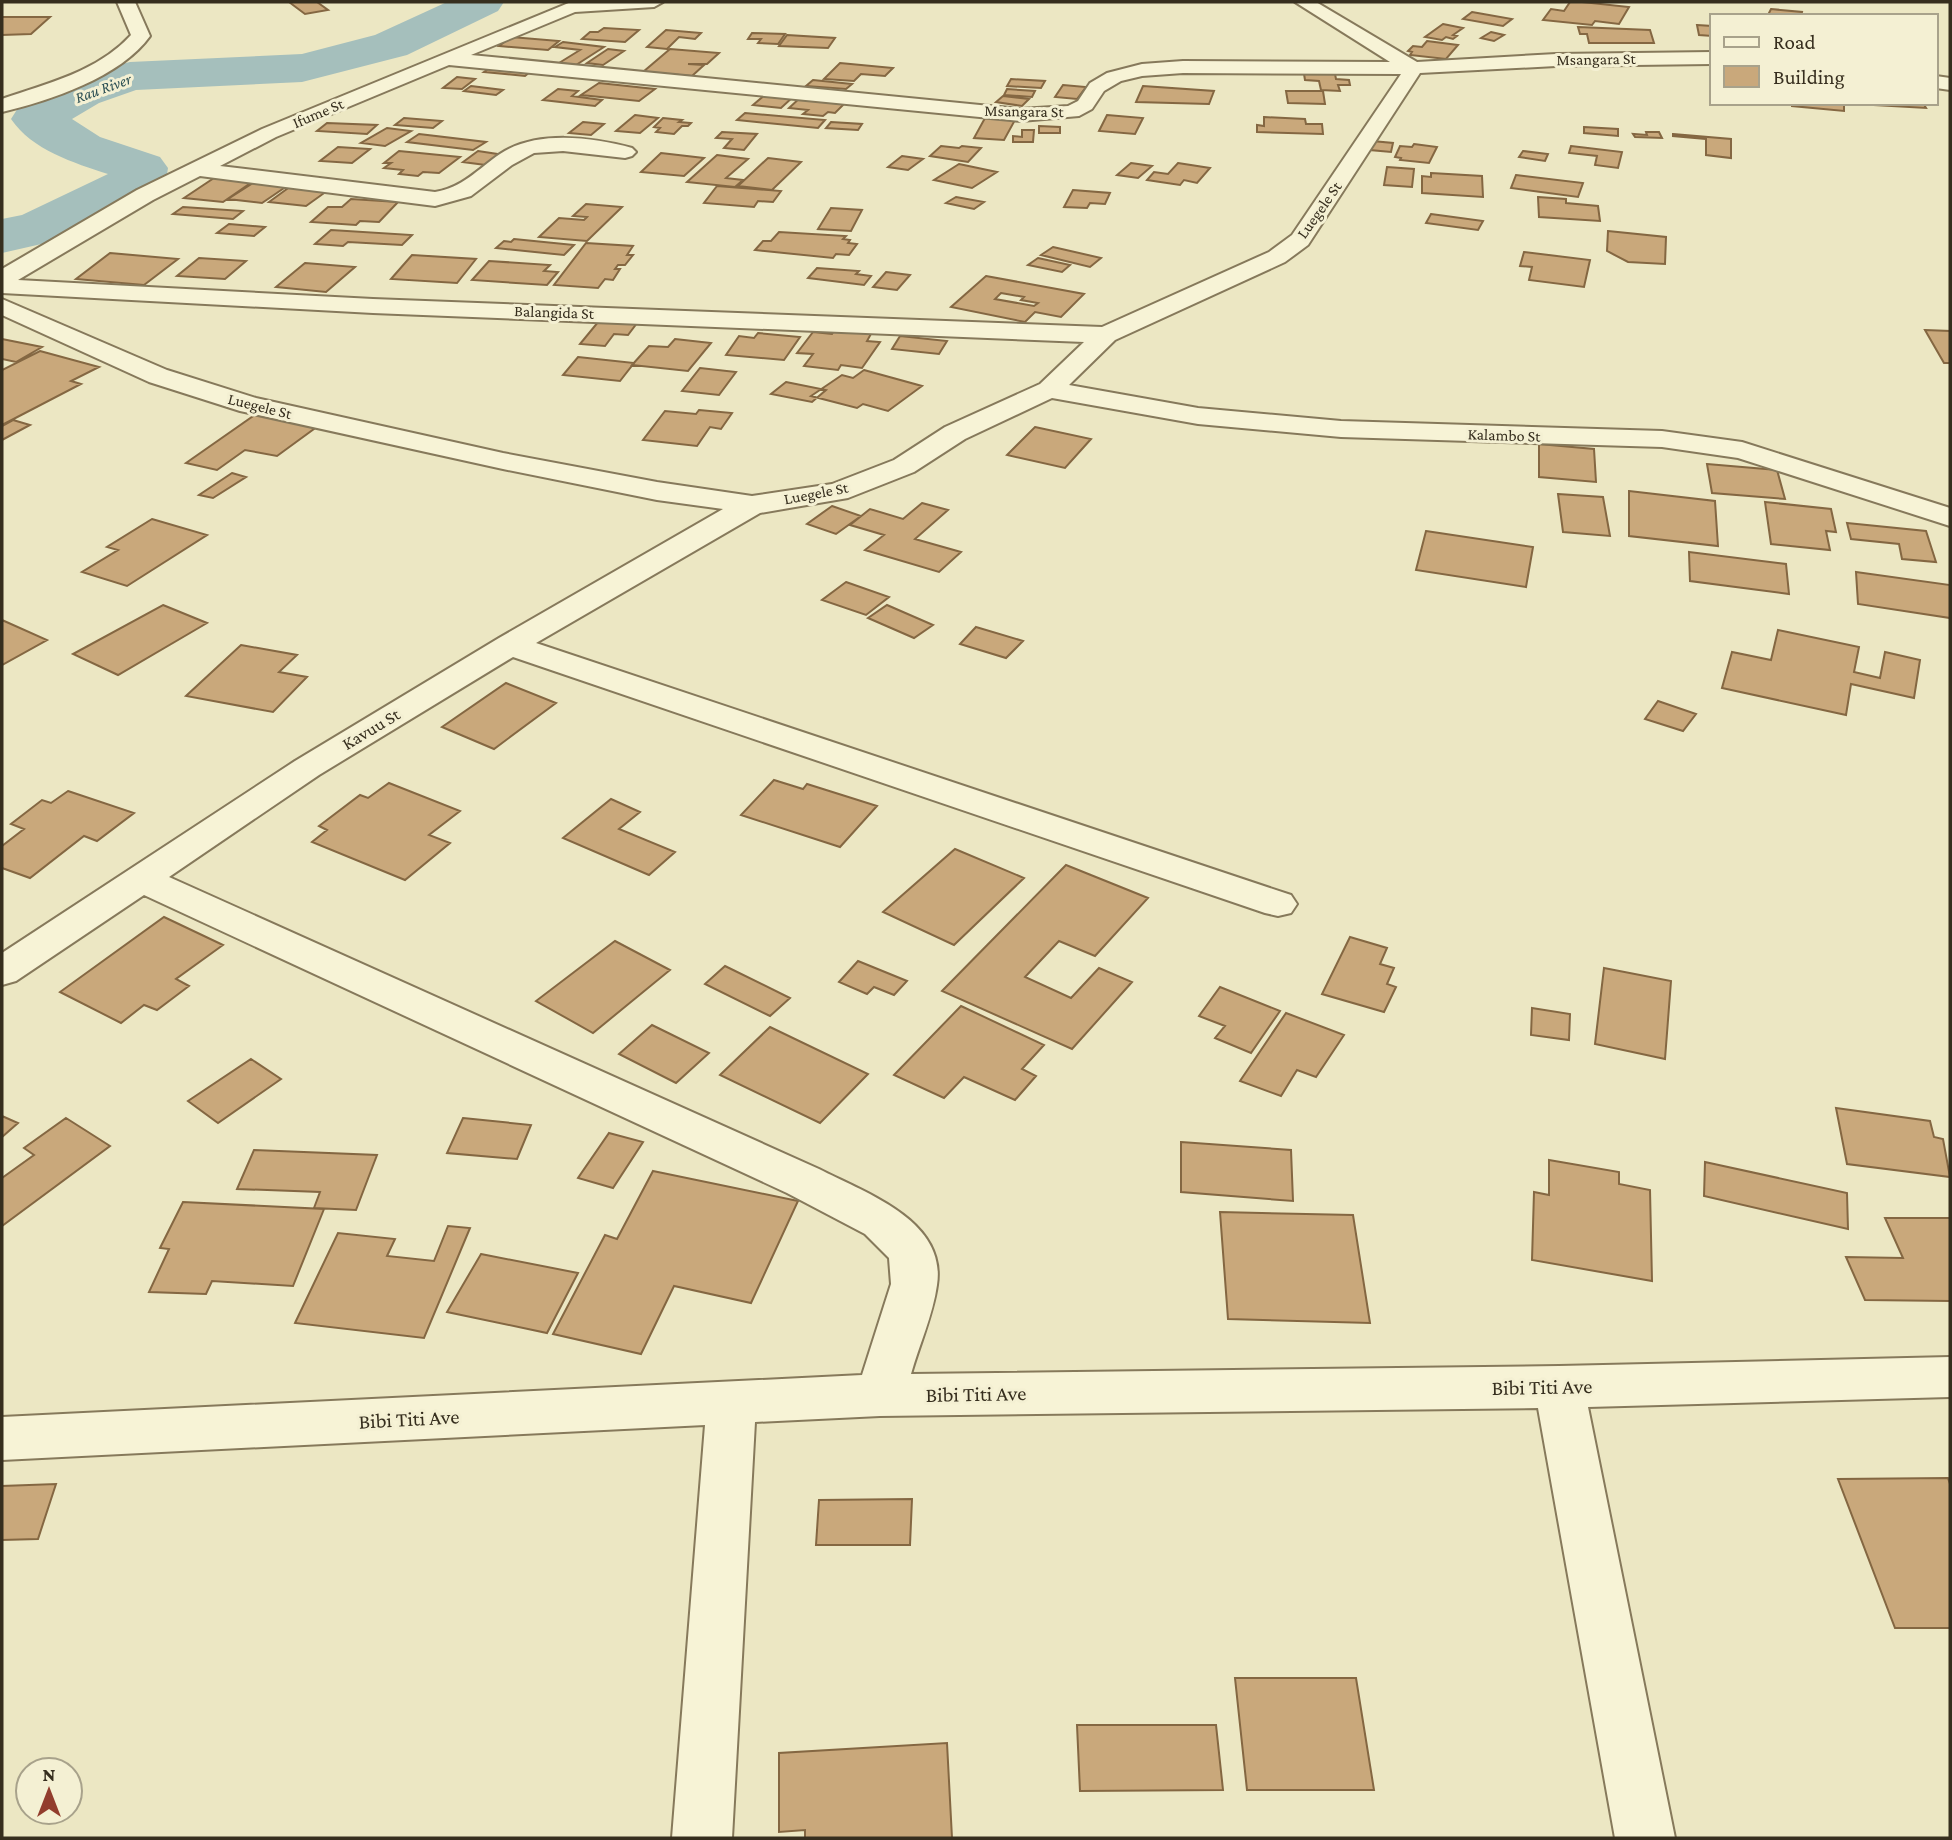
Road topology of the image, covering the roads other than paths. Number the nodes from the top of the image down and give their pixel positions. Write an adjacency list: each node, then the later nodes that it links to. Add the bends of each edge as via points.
1 (126, 2): 7 (street, via 141,36 131,50 92,73)
2 (654, 2): 5 (street, Ifume St, via 571,7)
3 (1304, 2): 6 (street)
4 (1710, 58): 6 (street, Msangara St)
5 (449, 59): 6 (street, Msangara St, via 1021,115 1072,112 1085,105 1097,87 1142,70 1183,66); 9 (street, Ifume St, via 269,133)
6 (1413, 68): 13 (street, Luegele St, via 1300,240 1277,257)
7 (2, 106)
8 (625, 152): 9 (street, via 527,148 461,195 435,200)
9 (196, 169): 10 (street, Ifume St)
10 (2, 279)
11 (2, 286): 13 (street, Balangida St, via 373,306)
12 (2, 306): 15 (street, Luegele St, via 158,376 249,405 516,464)
13 (1106, 335): 14 (street, Luegele St)
14 (1049, 390): 15 (street, Luegele St, via 955,433 904,466 838,492); 16 (street, Kalambo St, via 1198,416 1341,429 1662,439 1742,450)
15 (752, 505): 17 (street, Kavuu St)
16 (1950, 517)
17 (510, 645): 18 (street, Kavuu St, via 307,768); 19 (street)
18 (141, 879): 20 (street, Kavuu St); 23 (street, via 803,1181 881,1222 912,1251 914,1284)
19 (1278, 904)
20 (2, 972)
21 (1950, 1377): 22 (street, Bibi Titi Ave)
22 (1559, 1387): 23 (street, Bibi Titi Ave); 27 (street)
23 (880, 1395): 24 (street, Bibi Titi Ave)
24 (731, 1404): 25 (street, Bibi Titi Ave); 26 (street)
25 (2, 1439)
26 (702, 1838)
27 (1645, 1838)

